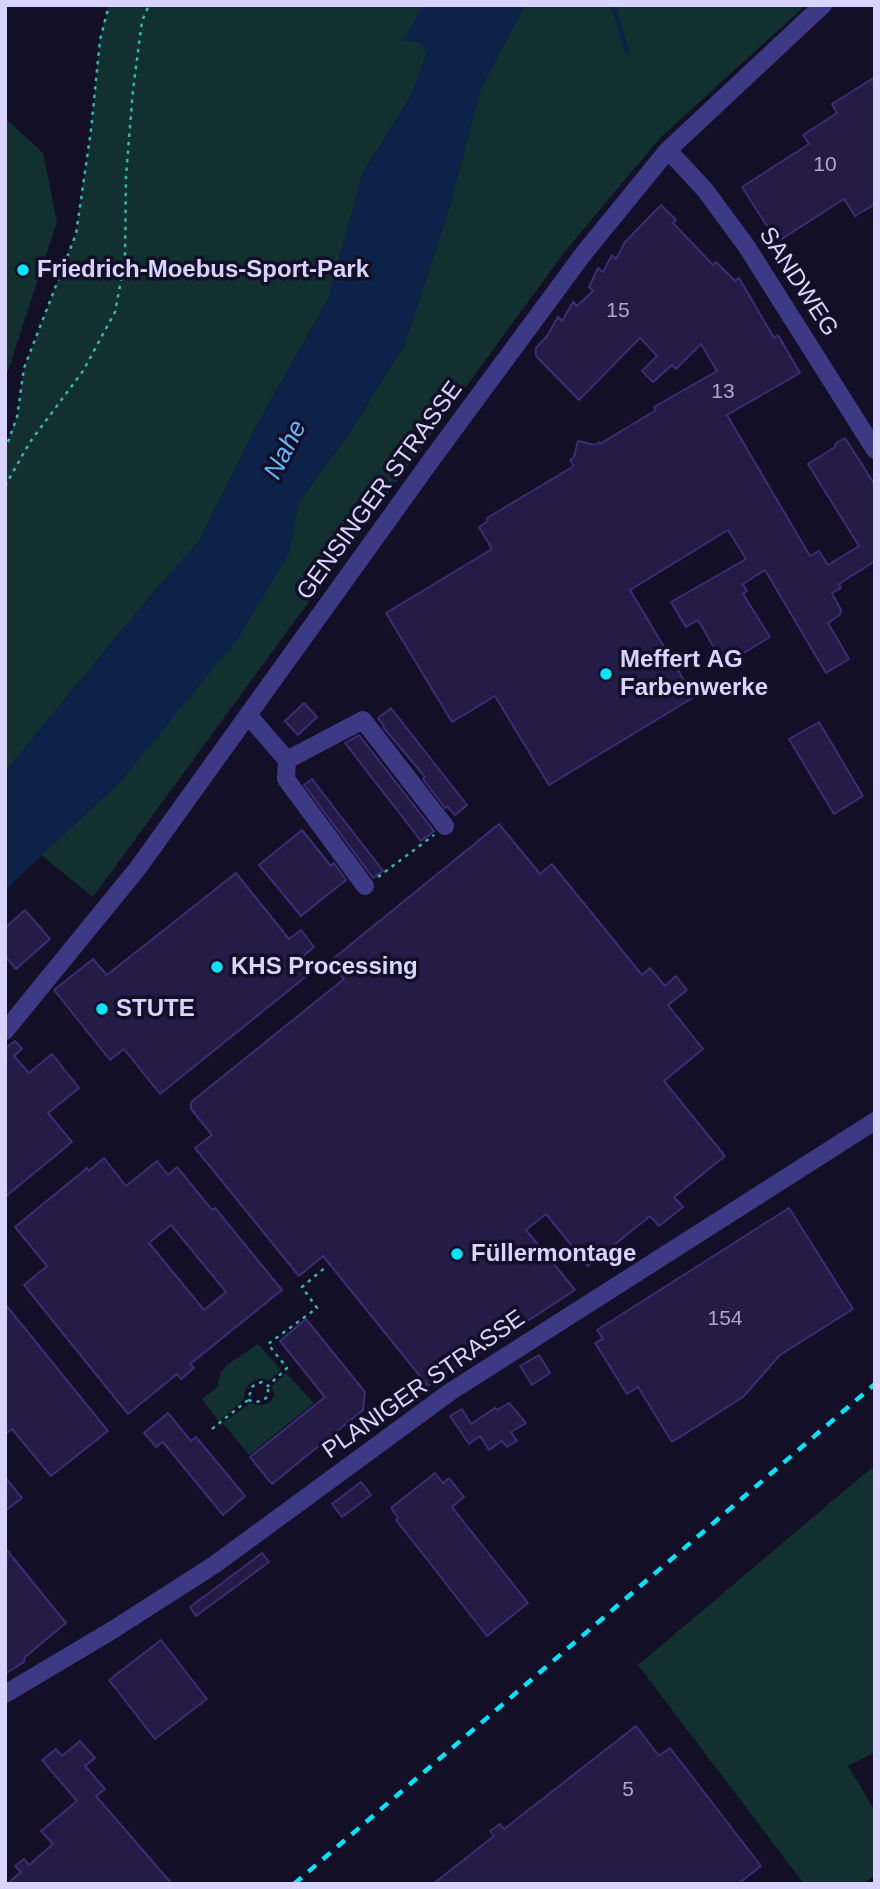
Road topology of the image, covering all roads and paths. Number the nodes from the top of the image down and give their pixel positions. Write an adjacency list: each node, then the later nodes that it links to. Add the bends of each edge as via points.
1 (109, 5): 5 (path, via 100,40 76,234 24,368 18,417)
2 (149, 5): 7 (path, via 142,21 133,90 125,258 115,312 83,371 30,442)
3 (823, 5): 4 (street, GENSINGER STRASSE)
4 (668, 150): 6 (street, SANDWEG, via 747,247); 8 (street, GENSINGER STRASSE, via 584,253)
5 (5, 450)
6 (875, 450)
7 (5, 486)
8 (248, 715): 9 (street); 12 (street, GENSINGER STRASSE, via 138,868)
9 (287, 760): 10 (street, via 363,720); 11 (street, via 286,779)
10 (445, 826): 11 (path)
11 (365, 887)
12 (5, 1031)
13 (875, 1121): 18 (street, PLANIGER STRASSE, via 450,1392 214,1564)
14 (327, 1266): 15 (path, via 302,1287 317,1308 268,1344 287,1368)
15 (268, 1385): 16 (path, via 262,1382 252,1387); 16 (path, via 264,1400)
16 (248, 1400): 17 (path)
17 (212, 1429)
18 (5, 1694)

